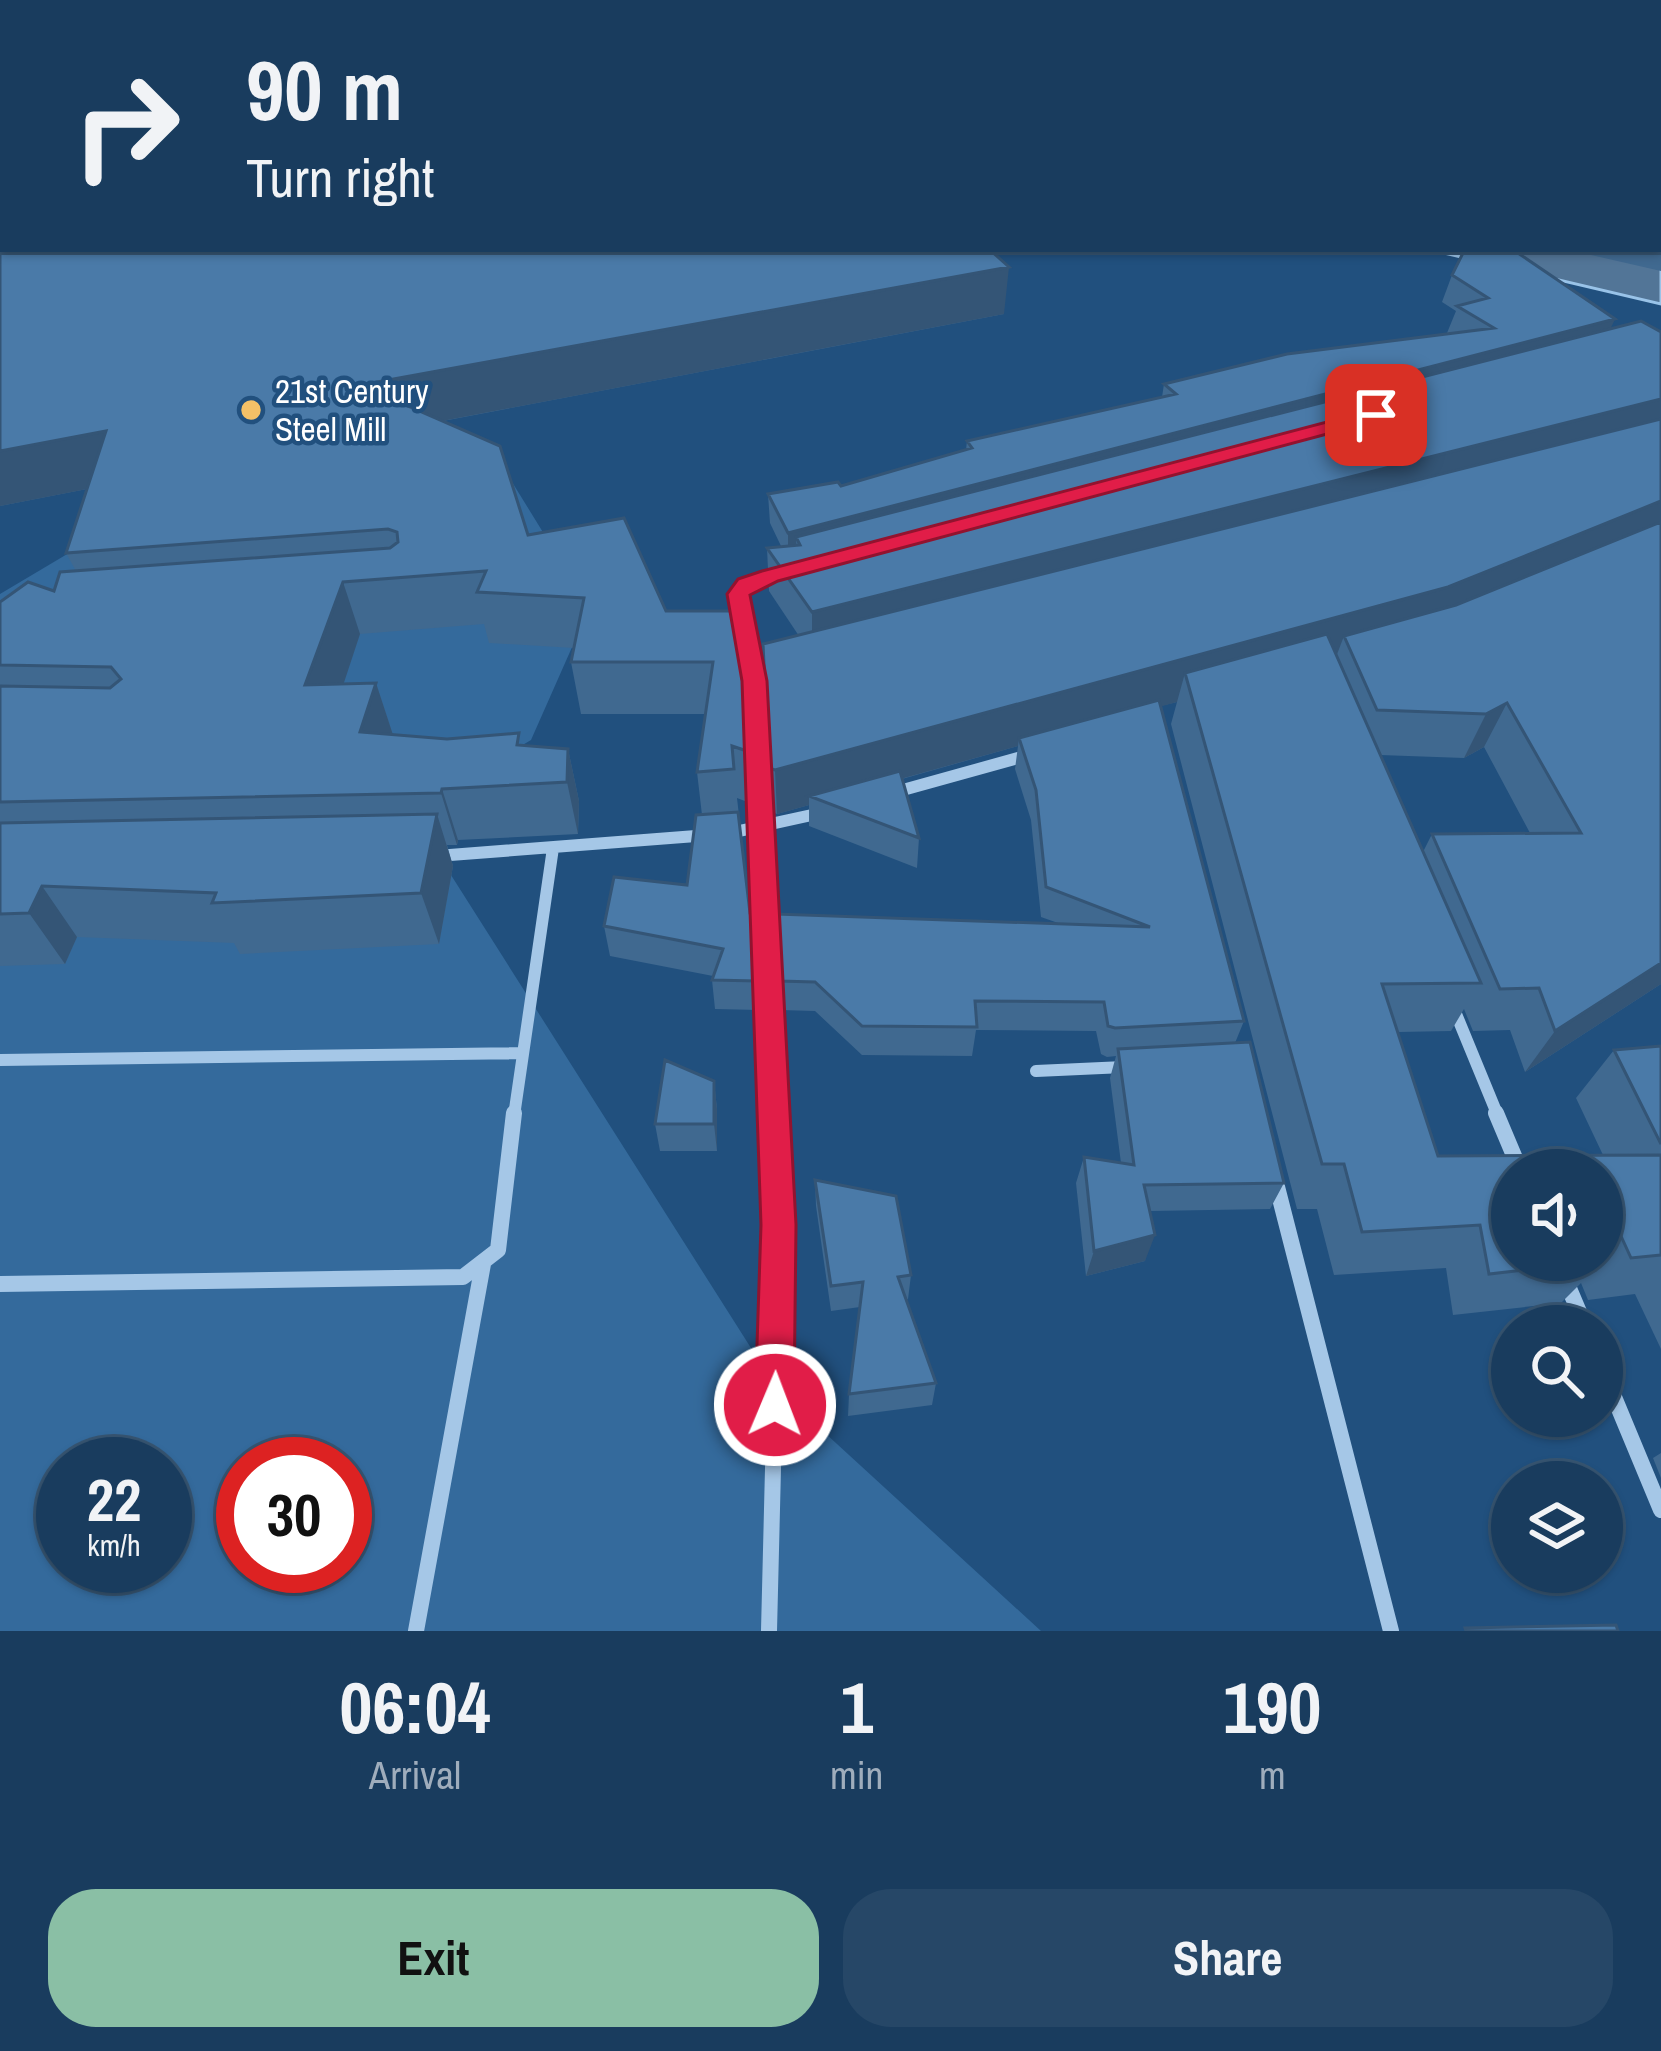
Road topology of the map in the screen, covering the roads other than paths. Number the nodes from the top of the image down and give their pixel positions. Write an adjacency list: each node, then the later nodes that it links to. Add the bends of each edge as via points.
1 (791, 570): 3 (street, via 738,594)
2 (777, 675): 3 (street)
3 (755, 681): 7 (street)
4 (1048, 749): 5 (street)
5 (870, 799)
6 (825, 812): 7 (street)
7 (758, 830): 8 (street); 22 (street, via 779,1225)
8 (553, 848): 9 (street); 11 (street)
9 (425, 856)
10 (1449, 998): 15 (street)
11 (521, 1053): 12 (street); 17 (street, via 498,1250)
12 (0, 1060)
13 (1152, 1065): 14 (street)
14 (1036, 1071)
15 (1511, 1149)
16 (1268, 1150): 23 (street)
17 (483, 1264): 18 (street, via 463,1276); 21 (street)
18 (0, 1284)
19 (1623, 1419): 20 (street)
20 (1661, 1510)
21 (416, 1631)
22 (769, 1631)
23 (1391, 1631)

